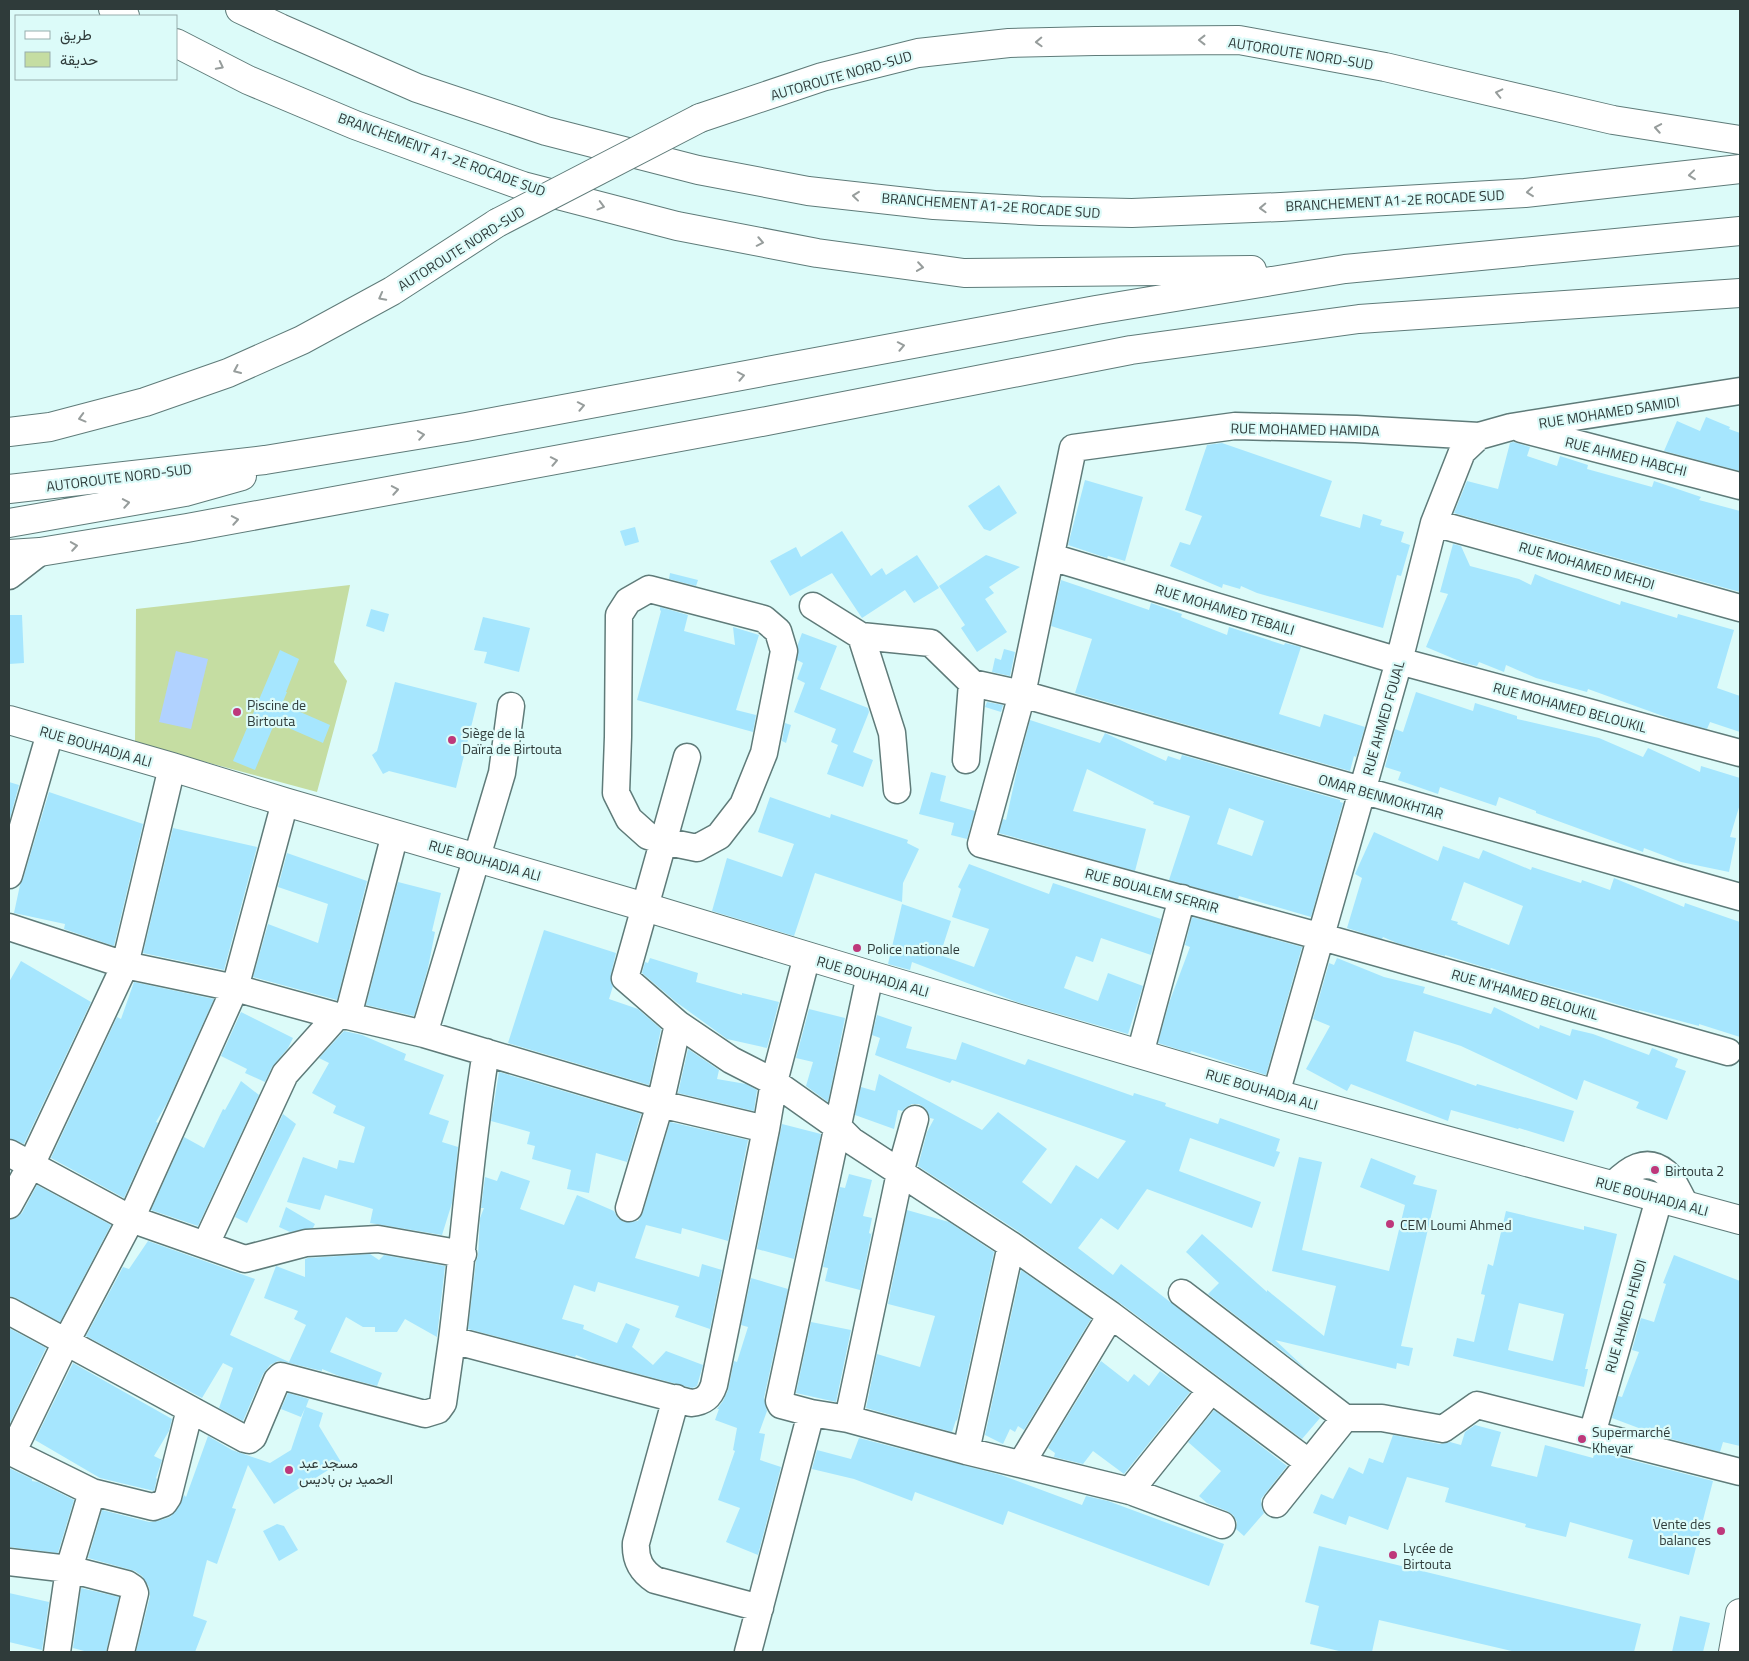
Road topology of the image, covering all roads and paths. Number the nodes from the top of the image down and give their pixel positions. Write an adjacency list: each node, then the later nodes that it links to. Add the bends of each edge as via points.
1 (240, 9): 4 (main road, BRANCHEMENT A1-2E ROCADE SUD, one-way to 1, via 1525,193 1281,207 1132,213 934,205 808,191 707,172 546,131 417,88)
2 (178, 44): 6 (main road, BRANCHEMENT A1-2E ROCADE SUD, one-way to 6, via 248,80 355,124 523,186 687,228 817,253 964,273)
3 (1740, 140): 10 (main road, AUTOROUTE NORD-SUD, one-way to 10, bridge, via 1613,120 1385,67 1239,40 1009,43 918,53 822,77 700,118 497,223 392,291 302,340 228,373 145,402 50,427)
4 (1740, 170)
5 (1740, 231): 6 (main road, AUTOROUTE NORD-SUD)
6 (1345, 269): 12 (main road, AUTOROUTE NORD-SUD, one-way to 6, via 1096,310)
7 (1740, 292): 17 (main road, one-way to 7, via 767,421 1131,350 1359,319)
8 (1740, 391): 9 (street, RUE MOHAMED SAMIDI)
9 (1511, 427): 11 (street, RUE MOHAMED SAMIDI); 13 (street, RUE AHMED HABCHI)
10 (9, 432)
11 (1479, 436): 16 (street, RUE AHMED FOUAL, via 1462,452); 19 (street, RUE MOHAMED HAMIDA, via 1235,426 1073,448)
12 (338, 448): 14 (main road, AUTOROUTE NORD-SUD, via 265,460); 15 (main road, one-way to 12, via 185,492)
13 (1740, 486)
14 (9, 489)
15 (9, 523)
16 (1434, 523): 22 (street, RUE MOHAMED MEHDI); 24 (street, RUE AHMED FOUAL)
17 (40, 552): 18 (main road); 20 (street)
18 (9, 554)
19 (1051, 557): 24 (street, RUE MOHAMED TEBAILI); 26 (street)
20 (9, 576)
21 (813, 606): 23 (street)
22 (1740, 608)
23 (861, 636): 25 (street, via 931,643); 34 (street, via 892,733)
24 (1399, 661): 30 (street, RUE MOHAMED BELOUKIL); 35 (street, RUE AHMED FOUAL)
25 (972, 683): 26 (street, OMAR BENMOKHTAR); 32 (street)
26 (1022, 694): 35 (street, OMAR BENMOKHTAR); 42 (street, RUE BOUALEM SERRIR, via 981,844)
27 (511, 706): 39 (street, via 502,773)
28 (9, 720): 29 (main road, RUE BOUHADJA ALI)
29 (50, 733): 33 (main road, RUE BOUHADJA ALI); 40 (street)
30 (1740, 753)
31 (687, 757): 38 (street)
32 (966, 760)
33 (172, 767): 36 (main road, RUE BOUHADJA ALI); 47 (street)
34 (897, 790)
35 (1362, 790): 41 (street, OMAR BENMOKHTAR); 45 (street, RUE AHMED FOUAL)
36 (285, 802): 37 (main road, RUE BOUHADJA ALI); 49 (street)
37 (395, 834): 39 (main road, RUE BOUHADJA ALI); 50 (street)
38 (663, 841): 38 (street, via 697,848 719,836 742,805 764,753 784,652 778,631 764,619 649,589 628,601 619,615 616,792 629,819 648,836); 43 (street)
39 (478, 858): 43 (main road, RUE BOUHADJA ALI); 52 (street)
40 (9, 875)
41 (1740, 897)
42 (1182, 898): 45 (street, RUE BOUALEM SERRIR); 55 (street)
43 (644, 906): 46 (main road, RUE BOUHADJA ALI); 51 (street, via 625,978)
44 (10, 929): 47 (street)
45 (1322, 937): 54 (street, RUE M'HAMED BELOUKIL); 57 (street, RUE AHMED FOUAL)
46 (807, 956): 48 (main road, RUE BOUHADJA ALI); 56 (street)
47 (124, 965): 49 (street); 63 (street)
48 (870, 975): 55 (main road, RUE BOUHADJA ALI); 60 (street)
49 (235, 988): 50 (street); 70 (street)
50 (343, 1016): 52 (street); 72 (street, via 285,1074)
51 (678, 1024): 56 (street, via 731,1060); 58 (street)
52 (424, 1034): 53 (street)
53 (486, 1052): 58 (street); 74 (street, via 477,1104)
54 (1728, 1052)
55 (1140, 1054): 57 (main road, RUE BOUHADJA ALI)
56 (774, 1082): 60 (street); 61 (street)
57 (1276, 1094): 65 (main road, RUE BOUHADJA ALI)
58 (660, 1104): 61 (street); 69 (street)
59 (915, 1119): 64 (street)
60 (839, 1128): 64 (street, via 852,1141); 83 (street, via 780,1401 786,1407)
61 (766, 1129): 81 (street, via 712,1391 709,1397 698,1403)
62 (9, 1153): 63 (street)
63 (31, 1165): 68 (street); 70 (street)
64 (900, 1173): 73 (street); 85 (street)
65 (1613, 1185): 66 (main road, RUE BOUHADJA ALI); 67 (street, via 1637,1166 1652,1166 1666,1173)
66 (1658, 1199): 67 (main road, RUE BOUHADJA ALI); 86 (street, RUE AHMED HENDI)
67 (1685, 1204): 71 (main road, RUE BOUHADJA ALI)
68 (9, 1206)
69 (629, 1208)
70 (131, 1219): 72 (street); 79 (street)
71 (1740, 1220)
72 (206, 1244): 74 (street, via 245,1259 306,1243 378,1239)
73 (1011, 1245): 77 (street); 88 (street)
74 (463, 1254): 78 (street)
75 (1182, 1293): 84 (street)
76 (9, 1311): 79 (street)
77 (1111, 1315): 80 (street); 90 (street)
78 (452, 1340): 81 (street); 82 (street, via 443,1403 438,1410 425,1414 282,1376 277,1380 253,1438 249,1440)
79 (66, 1342): 82 (street); 87 (street)
80 (1211, 1390): 89 (street); 92 (street)
81 (676, 1398): 98 (street, via 636,1543 638,1561 655,1580)
82 (190, 1410): 93 (street, via 168,1498 164,1503 153,1507)
83 (811, 1413): 85 (street); 98 (street)
84 (1345, 1418): 86 (street, via 1382,1418 1443,1429 1477,1405); 89 (street)
85 (848, 1419): 88 (street)
86 (1592, 1434): 91 (street)
87 (10, 1450): 93 (street)
88 (966, 1451): 90 (street)
89 (1308, 1462): 94 (street)
90 (1020, 1464): 92 (street)
91 (1740, 1472)
92 (1130, 1491): 95 (street)
93 (92, 1492): 97 (street)
94 (1276, 1504)
95 (1222, 1526)
96 (9, 1562): 97 (street)
97 (69, 1569): 99 (street); 100 (street, via 133,1588 135,1593)
98 (760, 1608): 101 (street)
99 (57, 1652)
100 (121, 1652)
101 (748, 1652)

